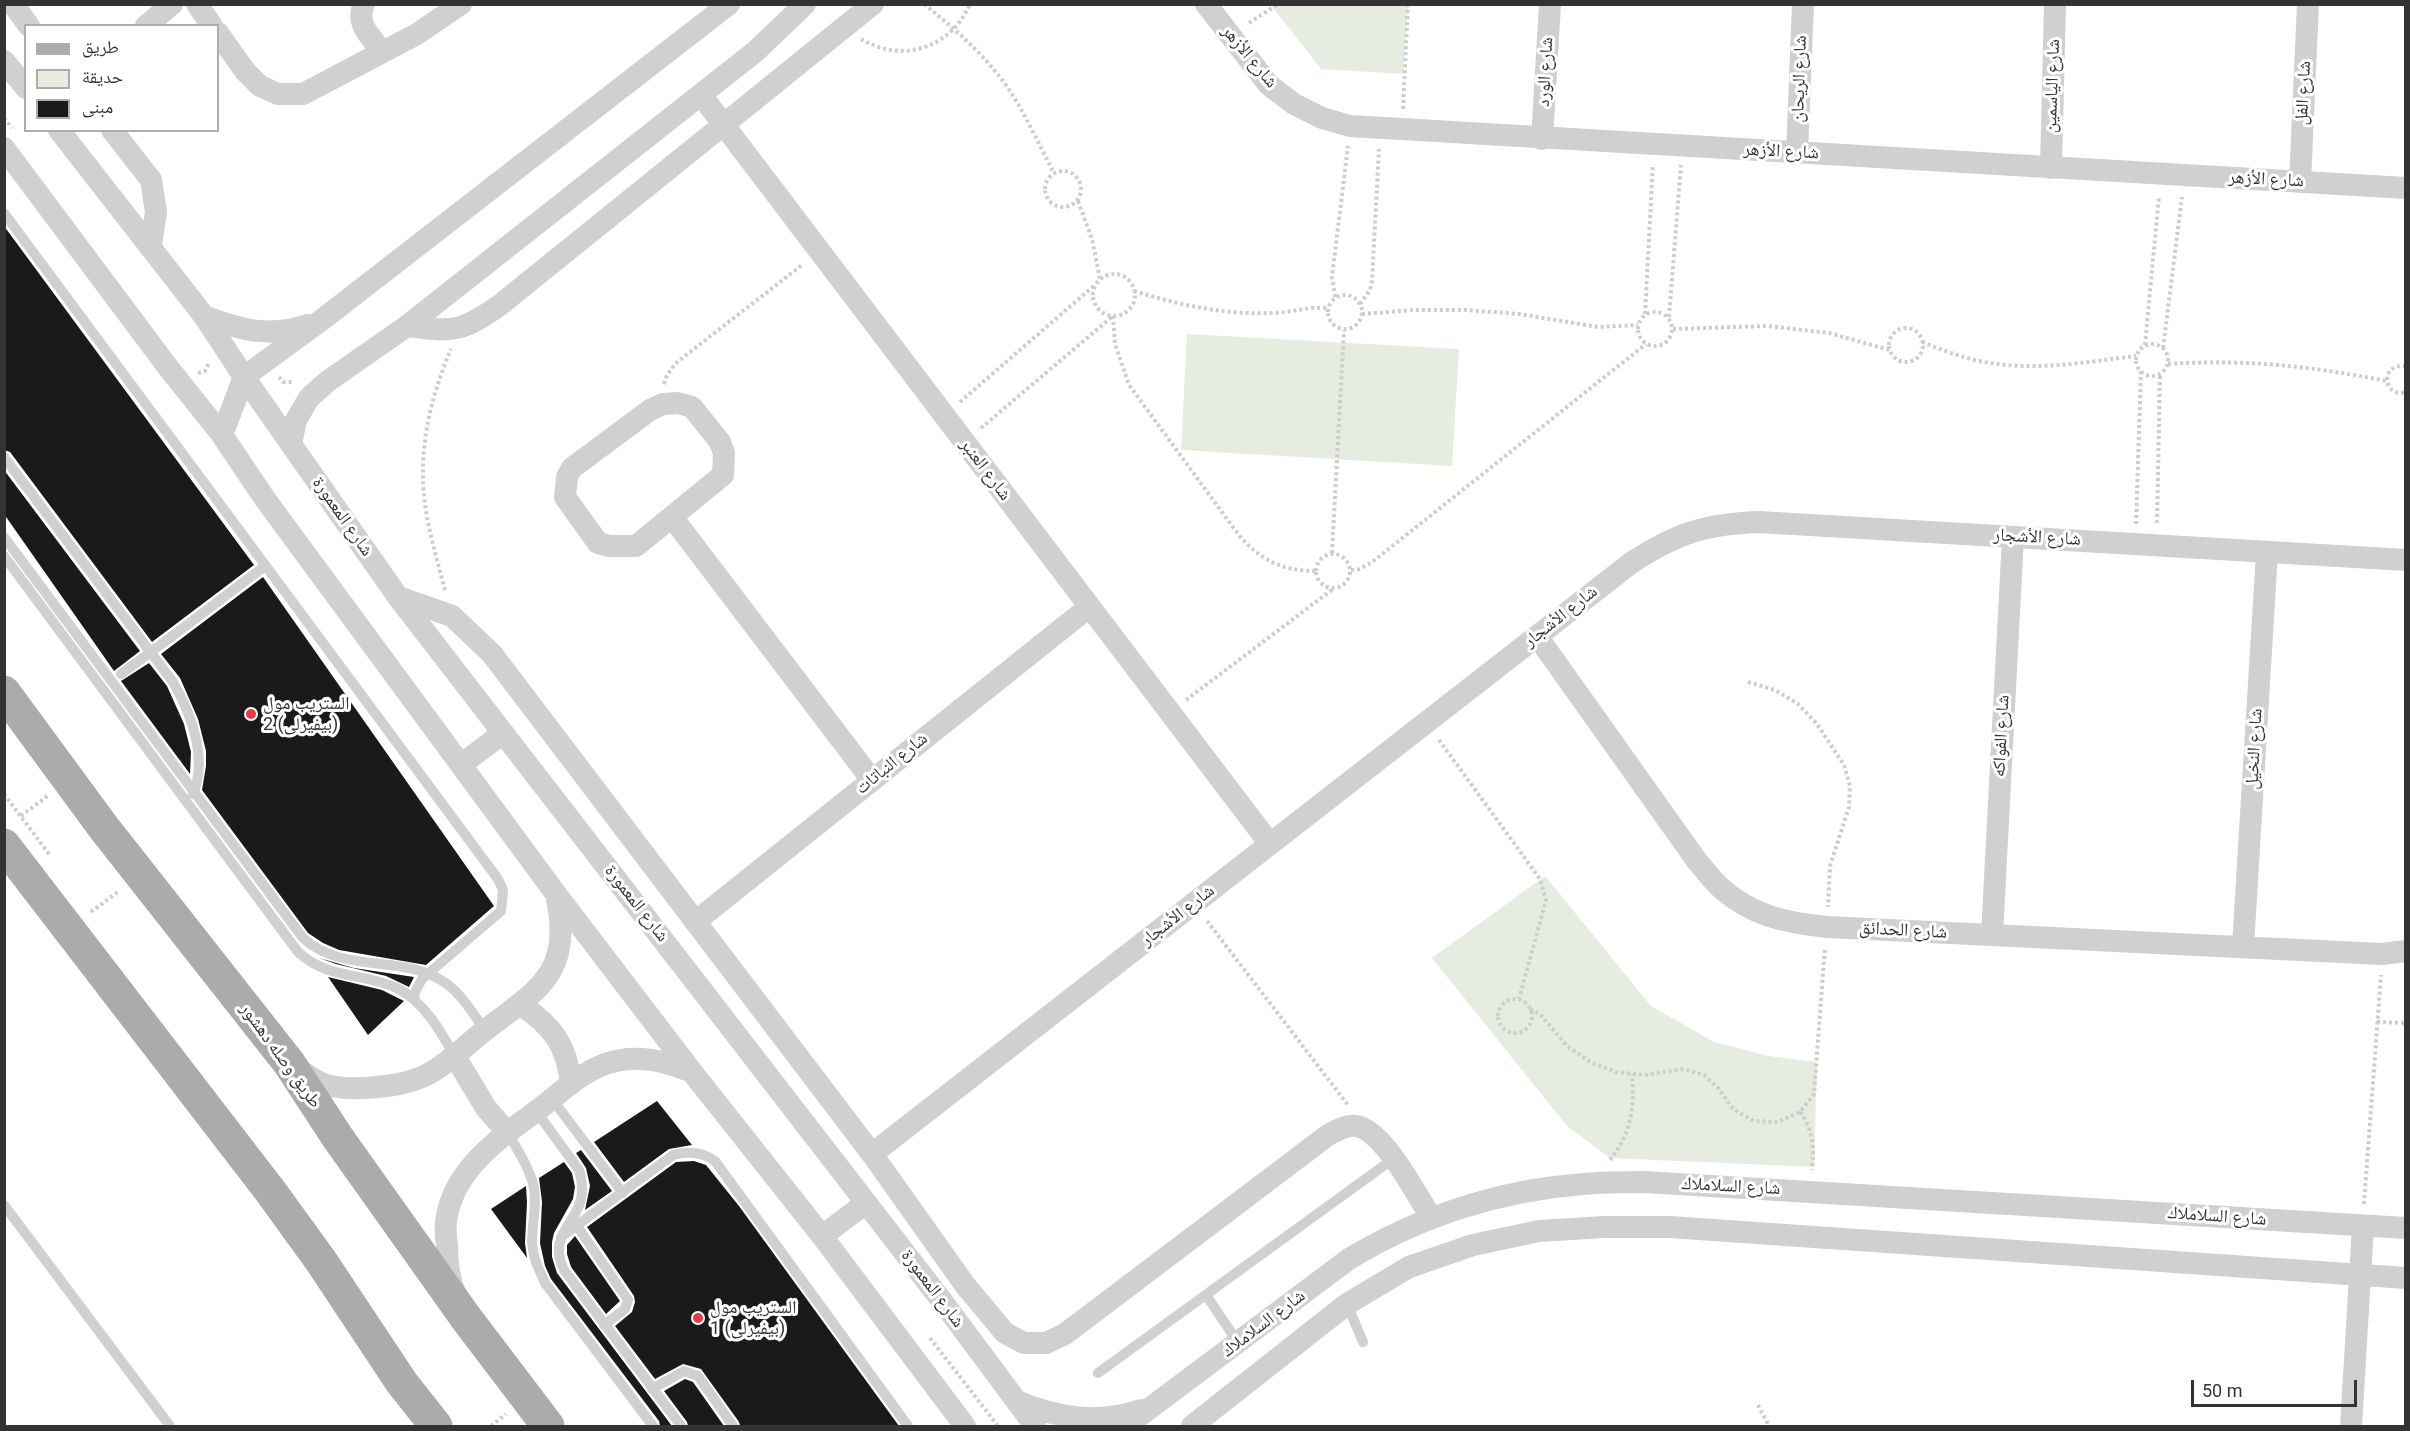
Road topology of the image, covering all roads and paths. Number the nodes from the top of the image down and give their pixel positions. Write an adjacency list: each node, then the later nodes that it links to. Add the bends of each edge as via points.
1 (13, 4): 18 (street)
2 (172, 4): 19 (street)
3 (197, 4): 20 (street)
4 (364, 4): 25 (street, via 362,23)
5 (461, 4): 25 (street)
6 (729, 4): 61 (street)
7 (805, 4): 28 (street, via 756,51)
8 (873, 4): 21 (street)
9 (924, 4): 22 (path)
10 (970, 4): 22 (path)
11 (1206, 4): 23 (street, شارع الأزهر)
12 (1278, 4): 23 (path, via 1254,21)
13 (1408, 4): 32 (path)
14 (1550, 4): 35 (street, شارع الورد)
15 (1803, 4): 39 (street, شارع الريحان)
16 (2055, 4): 40 (street, شارع الياسمين)
17 (2308, 4): 44 (street, شارع الفل)
18 (28, 24)
19 (148, 24)
20 (211, 24)
21 (846, 26): 22 (path, via 870,44 899,52 929,47); 29 (street)
22 (955, 29): 41 (path, via 1009,89)
23 (1227, 31): 30 (street, شارع الأزهر, via 1269,85 1294,104)
24 (219, 34): 25 (street, via 252,79 268,90 290,95 314,90)
25 (382, 51)
26 (4, 61): 27 (street)
27 (24, 86)
28 (701, 95): 29 (street, شارع العنبر); 63 (street)
29 (723, 125): 49 (street, شارع العنبر); 64 (street, via 500,305)
30 (1350, 126): 31 (street, شارع الأزهر); 53 (path, via 1332,277)
31 (1380, 129): 32 (street, شارع الأزهر); 54 (path, via 1372,281)
32 (1402, 131): 35 (street, شارع الأزهر)
33 (61, 132): 48 (street, شارع المعمورة)
34 (114, 132): 48 (street, via 151,180 156,212)
35 (1542, 139): 36 (street, شارع الأزهر)
36 (1654, 145): 37 (street, شارع الأزهر); 57 (path)
37 (1682, 147): 39 (street, شارع الأزهر); 60 (path)
38 (4, 148): 86 (street)
39 (1797, 153): 40 (street, شارع الأزهر)
40 (2051, 168): 42 (street, شارع الأزهر)
41 (1054, 173): 46 (path, via 1074,174 1082,187); 46 (path, via 1044,190 1049,202 1067,207)
42 (2161, 174): 43 (street, شارع الأزهر); 69 (path)
43 (2184, 175): 44 (street, شارع الأزهر); 70 (path)
44 (2300, 182): 45 (street, شارع الأزهر)
45 (2406, 188)
46 (1078, 201): 50 (path, via 1092,239)
47 (4, 213): 98 (lane)
48 (151, 245): 58 (street, شارع المعمورة)
49 (819, 252): 84 (path, via 676,363 667,375); 85 (street, شارع العنبر)
50 (1100, 279): 51 (path); 52 (path, via 1121,275)
51 (1096, 284): 59 (path, via 1093,292 1097,308); 85 (path)
52 (1134, 291): 55 (path, via 1219,311 1275,313); 59 (path, via 1129,309)
53 (1335, 297): 54 (path, via 1349,295); 55 (path)
54 (1360, 304): 56 (path)
55 (1327, 308): 66 (path, via 1334,327)
56 (1362, 314): 62 (path, via 1466,310 1598,327); 66 (path, via 1356,325)
57 (1645, 314): 60 (path, via 1662,312); 62 (path)
58 (204, 316): 61 (street, via 258,332 288,332); 80 (street, شارع المعمورة)
59 (1113, 316): 87 (path); 100 (path, via 1115,344 1129,385 1238,534 1264,559 1297,571)
60 (1669, 317): 65 (path)
61 (323, 320): 80 (street)
62 (1638, 325): 68 (path, via 1639,336)
63 (407, 326): 64 (street); 88 (street, via 309,398 296,420)
64 (459, 329): 104 (path, via 440,375 428,423 423,472 428,520)
65 (1673, 329): 68 (path, via 1667,342); 71 (path, via 1767,326 1829,333)
66 (1344, 330): 95 (path)
67 (1922, 342): 71 (path, via 1920,354 1910,362 1898,360); 71 (path, via 1915,331 1901,329 1891,337); 72 (path, via 1959,356 2006,365 2070,365)
68 (1646, 344): 99 (path, via 1371,563)
69 (2145, 345): 70 (path); 72 (path)
70 (2163, 348): 74 (path)
71 (1890, 350)
72 (2136, 356): 76 (path)
73 (210, 360): 78 (path, via 205,371)
74 (2168, 364): 79 (path); 82 (path, via 2211,361 2297,365)
75 (2406, 366): 82 (path, via 2394,367)
76 (2141, 371): 79 (path, via 2147,375); 93 (path)
77 (279, 372): 81 (path, via 283,382)
78 (192, 374)
79 (2160, 374): 93 (path)
80 (244, 377): 86 (street); 88 (street, شارع المعمورة)
81 (302, 378)
82 (2387, 381): 83 (path, via 2397,393)
83 (2406, 392)
84 (663, 404): 90 (street, via 692,407 724,453 723,475); 90 (street, via 572,468 565,497 598,543 610,546 636,546)
85 (944, 416): 87 (street, شارع العنبر)
86 (222, 435): 112 (street)
87 (964, 442): 103 (street, شارع العنبر)
88 (291, 444): 102 (street, شارع المعمورة)
89 (4, 457): 115 (lane, via 183,699 195,735)
90 (672, 517): 113 (street)
91 (4, 537): 107 (lane)
92 (2013, 537): 93 (street, شارع الأشجار); 105 (street, شارع الأشجار, via 1760,522 1725,523 1691,530 1659,544 1631,563); 126 (street, شارع الفواكه)
93 (2146, 544): 94 (street, شارع الأشجار)
94 (2267, 552): 97 (street, شارع الأشجار); 127 (street, شارع النخيل)
95 (1332, 553): 99 (path, via 1345,558); 100 (path, via 1321,559)
96 (4, 556): 107 (lane)
97 (2406, 560)
98 (265, 566): 107 (lane, bridge); 130 (lane, via 503,890 501,911)
99 (1351, 570): 101 (path, via 1348,581)
100 (1316, 571): 101 (path, via 1321,584)
101 (1334, 589): 109 (path)
102 (398, 597): 104 (street); 111 (street, شارع المعمورة)
103 (1089, 607): 109 (street, شارع العنبر); 113 (street, شارع النباتات)
104 (452, 616): 124 (street, via 492,654)
105 (1537, 636): 110 (street, شارع الأشجار); 125 (street, شارع الحدائق, via 1696,861 1722,889 1753,910 1789,923)
106 (1748, 682): 125 (path, via 1775,690 1798,704 1818,724 1844,765 1850,786 1849,807 1830,866)
107 (107, 685): 115 (lane); 116 (lane)
108 (4, 692): 139 (main road, طريق وصله دهشور, via 104,828)
109 (1170, 712): 118 (street, شارع العنبر)
110 (1426, 722): 118 (street, شارع الأشجار); 132 (path, via 1545,889 1546,900)
111 (503, 733): 112 (street); 152 (street, شارع المعمورة)
112 (462, 764): 121 (street)
113 (872, 780): 124 (street, شارع النباتات)
114 (53, 792): 117 (path)
115 (194, 793): 116 (lane); 130 (lane, via 314,948 338,958)
116 (185, 800): 131 (lane, via 306,959 329,971 382,982)
117 (21, 816)
118 (1270, 844): 122 (street, شارع الأشجار)
119 (4, 845): 179 (main road, via 271,1192 402,1383)
120 (122, 889): 123 (path)
121 (556, 894): 133 (street, via 562,925 558,956 544,983); 140 (street)
122 (1194, 903): 145 (path); 147 (street, شارع الأشجار)
123 (91, 912)
124 (695, 922): 147 (street)
125 (1827, 927): 126 (street, شارع الحدائق); 144 (path, via 1817,1076 1814,1094)
126 (1992, 935): 127 (street, شارع الحدائق)
127 (2243, 946): 129 (street, شارع الحدائق)
128 (2406, 951): 129 (street, شارع الحدائق)
129 (2382, 954): 135 (path)
130 (429, 974): 131 (lane, via 418,985); 137 (lane, via 460,995)
131 (414, 999): 138 (lane, via 436,1024)
132 (1519, 999): 134 (path); 134 (path, via 1504,1002 1500,1008 1497,1015 1503,1029 1518,1033 1525,1030 1532,1017)
133 (521, 1005): 137 (street); 142 (street, via 552,1030 569,1065)
134 (1530, 1009): 141 (path, via 1540,1014 1567,1046 1590,1062)
135 (2377, 1022): 136 (path); 156 (path)
136 (2406, 1023)
137 (485, 1030): 138 (street)
138 (454, 1055): 139 (street, via 429,1074 394,1085 357,1088 320,1083); 146 (street, via 474,1091)
139 (289, 1063): 166 (main road, طريق وصله دهشور)
140 (692, 1072): 142 (street, via 668,1062 616,1061 591,1069); 158 (street)
141 (1632, 1074): 144 (path, via 1684,1069 1704,1075 1733,1109 1754,1121 1778,1122); 149 (path, via 1634,1099 1620,1148)
142 (571, 1084): 143 (street)
143 (544, 1105): 146 (street); 151 (lane); 159 (lane, via 582,1180 578,1210)
144 (1800, 1112): 150 (path, via 1813,1135)
145 (1366, 1128): 148 (street); 162 (street, via 1350,1125 1328,1135 1065,1334 1046,1343 1024,1343 1005,1334)
146 (508, 1133): 166 (street, via 473,1162 456,1190 446,1221 453,1288); 182 (lane, via 533,1185 536,1205 532,1245 545,1283)
147 (872, 1154): 162 (street)
148 (1394, 1159): 154 (street); 163 (lane)
149 (1584, 1184): 150 (street, شارع السلاملاك, via 1644,1182); 154 (street, شارع السلاملاك, via 1500,1197)
150 (1811, 1191): 156 (street, شارع السلاملاك)
151 (623, 1192): 155 (lane); 185 (lane, via 673,1155 693,1152 715,1161)
152 (866, 1203): 158 (street); 164 (street, شارع المعمورة)
153 (4, 1205): 178 (lane)
154 (1431, 1217): 170 (street, شارع السلاملاك, via 1349,1259)
155 (577, 1226): 159 (lane); 167 (lane, via 628,1300 625,1309)
156 (2363, 1226): 157 (street, شارع السلاملاك); 160 (street)
157 (2406, 1228)
158 (822, 1236): 186 (street)
159 (561, 1237): 167 (lane, via 558,1254 564,1270)
160 (2360, 1275): 161 (street, شارع السلاملاك); 165 (street, شارع السلاملاك, via 1670,1227 1604,1227 1539,1231 1473,1245 1409,1268); 191 (street)
161 (2406, 1278)
162 (966, 1284): 164 (street)
163 (1206, 1295): 170 (lane); 171 (lane)
164 (942, 1301): 173 (street, شارع المعمورة)
165 (1347, 1304): 169 (lane); 177 (street, شارع السلاملاك)
166 (466, 1318): 181 (main road, طريق وصله دهشور)
167 (604, 1325): 172 (lane)
168 (925, 1332): 187 (path)
169 (1364, 1342)
170 (1239, 1344): 174 (street, شارع السلاملاك)
171 (1098, 1374)
172 (652, 1389): 183 (lane); 184 (lane, via 684,1371 692,1372)
173 (1015, 1401): 174 (street, via 1042,1412 1098,1419 1127,1415); 188 (street, شارع المعمورة)
174 (1162, 1401): 177 (street); 189 (street, شارع السلاملاك)
175 (1758, 1405): 190 (path)
176 (509, 1411): 180 (path)
177 (1195, 1425)
178 (170, 1426)
179 (436, 1426)
180 (490, 1426)
181 (548, 1426)
182 (653, 1426)
183 (681, 1426)
184 (734, 1426)
185 (908, 1426)
186 (965, 1426)
187 (998, 1426)
188 (1035, 1426)
189 (1126, 1426)
190 (1769, 1426)
191 (2351, 1426)

